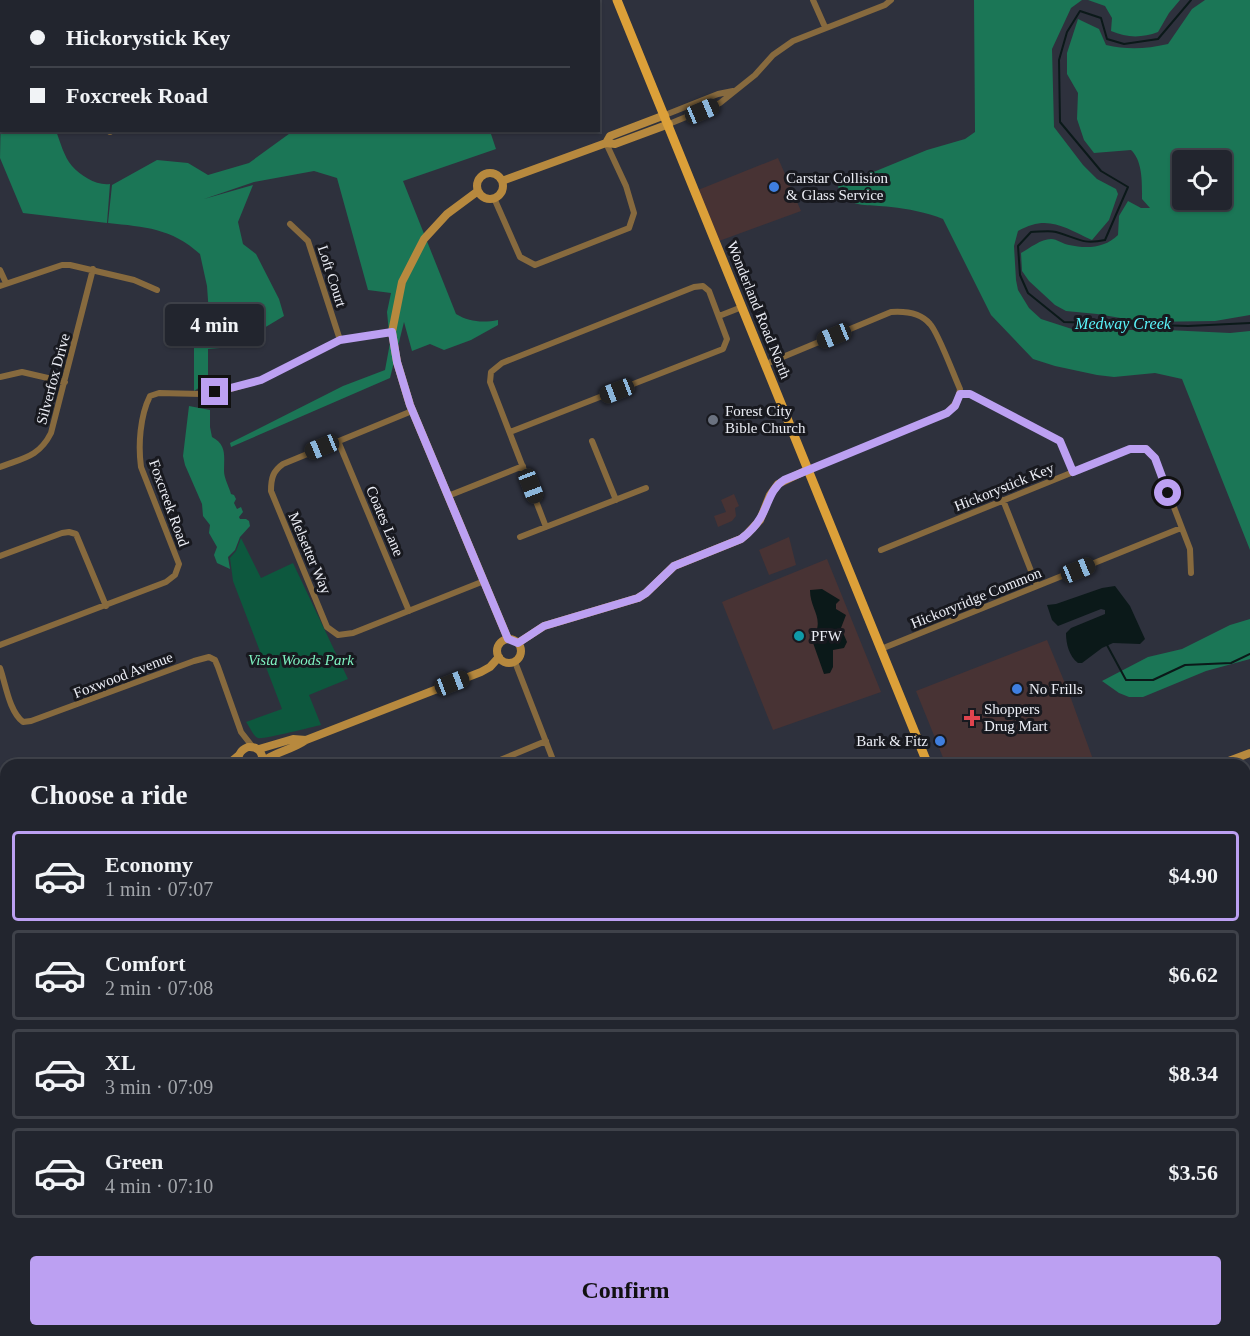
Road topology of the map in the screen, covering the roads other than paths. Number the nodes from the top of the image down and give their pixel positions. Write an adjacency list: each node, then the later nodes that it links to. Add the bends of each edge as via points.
1 (617, 0): 6 (main road, Wonderland Road North)
2 (813, 0): 4 (street)
3 (891, 0): 4 (street)
4 (825, 27): 5 (street, via 773,55)
5 (734, 91): 6 (street); 7 (street, via 720,103)
6 (665, 115): 7 (main road, Wonderland Road North); 8 (street, via 610,136)
7 (669, 124): 8 (street, via 615,144); 17 (main road, Wonderland Road North)
8 (606, 143): 9 (street); 11 (street, via 634,213 629,228 535,265 520,257)
9 (502, 182): 10 (street, via 497,175 486,174 478,183); 11 (street, via 500,194)
10 (478, 191): 11 (street, via 484,197); 19 (street, via 447,214 424,239 402,282)
11 (494, 198)
12 (290, 224): 20 (street, Loft Court, via 308,241)
13 (93, 269): 15 (street, via 62,265); 16 (street); 23 (street, Silverfox Drive)
14 (0, 270): 15 (street)
15 (3, 284)
16 (157, 290)
17 (742, 307): 18 (street); 21 (main road, Wonderland Road North)
18 (719, 316): 26 (street, via 727,339 723,349); 26 (street, via 709,291 698,286 502,363 489,376)
19 (392, 332): 20 (street, Foxcreek Road); 25 (street)
20 (340, 340): 45 (street, Foxcreek Road, via 250,384 201,394 150,396 140,445 141,467 179,564 175,575 166,582)
21 (766, 364): 24 (street, via 891,312 903,311 931,324); 31 (main road, Wonderland Road North)
22 (0, 377): 23 (street, via 22,372)
23 (65, 382): 30 (street, Silverfox Drive, via 46,442 35,454)
24 (960, 394): 31 (street, via 947,413); 32 (street, via 970,394 1060,441)
25 (412, 411): 27 (street, Melsetter Way); 34 (street)
26 (510, 432): 29 (street)
27 (338, 441): 46 (street, Coates Lane); 46 (street, Melsetter Way, via 283,464 275,470 271,482 271,491 327,627 338,635 354,633)
28 (592, 441): 35 (street)
29 (523, 466): 34 (street); 37 (street)
30 (0, 467)
31 (807, 470): 48 (street, via 778,484 760,520 741,539 674,566 638,598 544,626); 50 (main road, Wonderland Road North)
32 (1073, 472): 36 (street, Hickorystick Key); 38 (street, Hickorystick Key, via 1130,449 1146,449 1155,458)
33 (646, 488): 35 (street)
34 (448, 496): 43 (street)
35 (616, 500): 37 (street)
36 (1004, 500): 40 (street, Hickorystick Key); 44 (street)
37 (546, 527): 39 (street)
38 (1181, 528): 42 (street, Hickorystick Key, via 1191,553); 44 (street, Hickoryridge Common)
39 (520, 537)
40 (881, 550)
41 (0, 556): 45 (street, via 62,533 76,534)
42 (1191, 573)
43 (484, 581): 46 (street, Melsetter Way); 47 (street)
44 (1037, 586): 50 (street, Hickoryridge Common)
45 (105, 606): 49 (street, Foxcreek Road)
46 (409, 611)
47 (508, 639): 48 (street); 51 (street, via 500,644)
48 (518, 643): 52 (street, via 521,650)
49 (0, 645)
50 (881, 649): 66 (main road, Wonderland Road North)
51 (499, 657): 52 (street, via 506,663); 55 (street, via 481,672)
52 (515, 662): 56 (street)
53 (0, 668): 54 (street, Foxwood Avenue, via 14,711 23,722 31,722 209,657 218,667)
54 (241, 732): 57 (street, Foxwood Avenue); 58 (street, Foxwood Avenue)
55 (306, 740): 57 (street, via 293,739); 63 (street)
56 (546, 741): 64 (street); 65 (street)
57 (255, 748): 58 (street); 62 (street)
58 (240, 753): 60 (street); 61 (street)
59 (1250, 753): 67 (street)
60 (234, 759)
61 (240, 759)
62 (262, 759)
63 (267, 759)
64 (502, 759)
65 (553, 759)
66 (926, 759)
67 (1234, 759)

